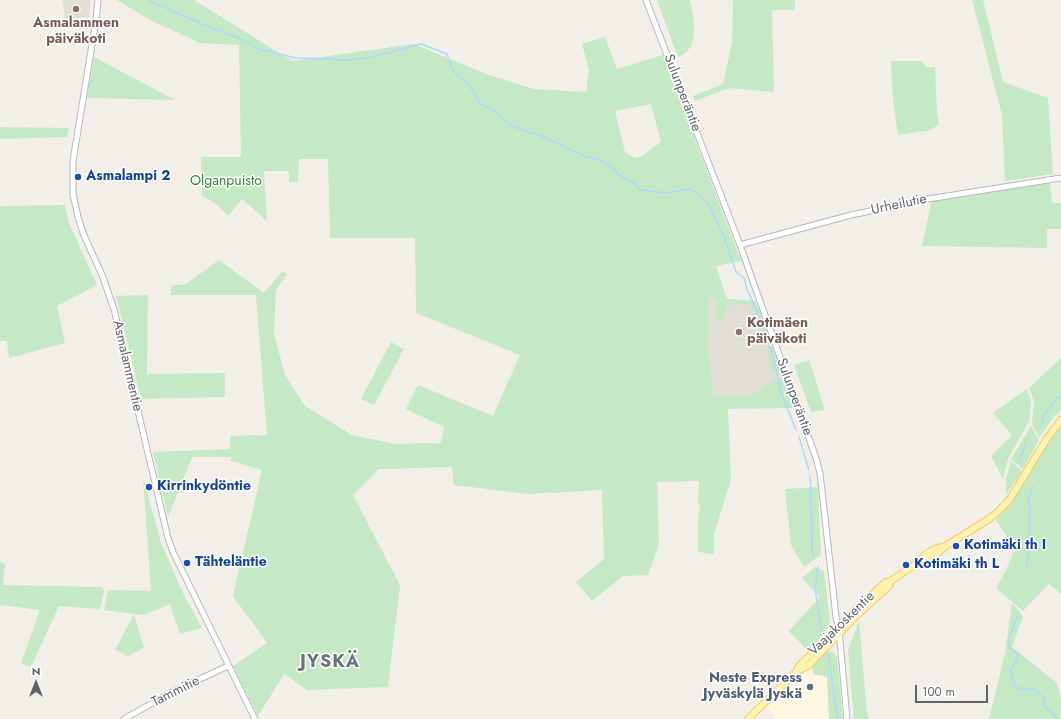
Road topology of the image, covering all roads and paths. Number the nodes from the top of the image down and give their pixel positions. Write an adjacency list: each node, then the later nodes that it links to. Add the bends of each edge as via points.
1 (98, 0): 7 (street, Asmalammentie, via 74,155 74,203 83,233 114,309 168,538)
2 (646, 0): 4 (street, Sulunperäntie)
3 (1061, 178): 4 (street, Urheilutie, via 928,199 851,215)
4 (740, 245): 6 (street, Sulunperäntie, via 816,458)
5 (1061, 420): 6 (main road, Vaajakoskentie, via 1010,499 1000,510 941,551 886,582)
6 (839, 630): 10 (main road, Vaajakoskentie, via 808,666 797,671); 11 (street, Sulunperäntie)
7 (228, 666): 8 (street, Tammitie, via 174,691); 9 (street, Asmalammentie)
8 (124, 719)
9 (255, 719)
10 (748, 719)
11 (847, 719)

